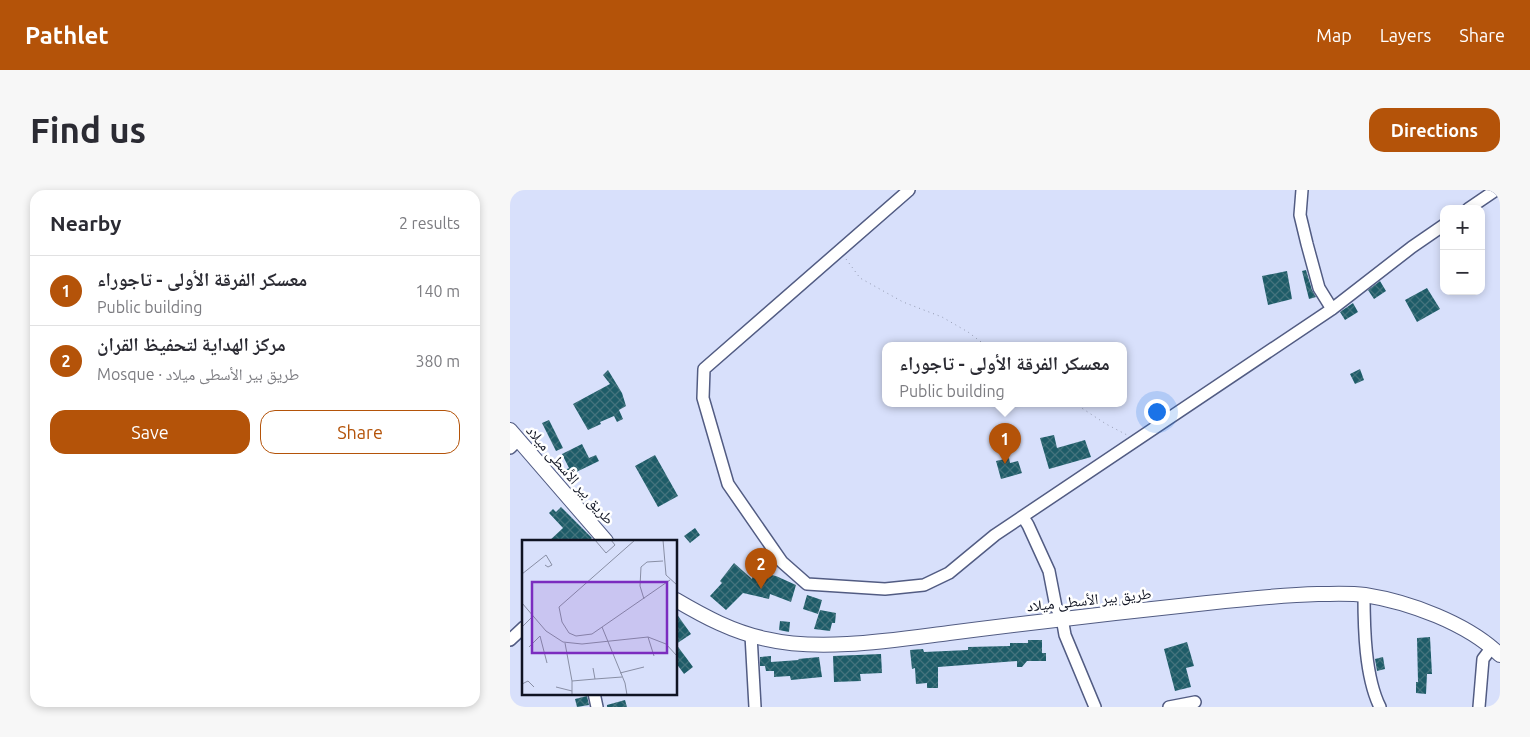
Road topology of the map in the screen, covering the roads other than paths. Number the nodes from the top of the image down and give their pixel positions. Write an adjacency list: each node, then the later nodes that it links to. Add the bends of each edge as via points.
1 (910, 190): 8 (street, via 704,369 703,398 728,484 782,562 807,584 885,589 924,585 949,573 995,535)
2 (1302, 190): 6 (street, via 1300,215 1307,244 1319,288)
3 (1496, 190): 4 (street)
4 (1474, 205)
5 (1440, 228): 6 (street)
6 (1332, 309): 8 (street)
7 (513, 439): 9 (main road, طريق بير الأسطى ميلاد)
8 (1023, 517): 12 (street, via 1049,571 1056,607)
9 (605, 540)
10 (1364, 595): 12 (main road, طريق بير الأسطى ميلاد, via 1275,596); 16 (main road, طريق بير الأسطى ميلاد, via 1405,604 1464,629); 23 (street, via 1364,634)
11 (678, 601): 14 (main road, طريق بير الأسطى ميلاد, via 726,627)
12 (1062, 618): 14 (main road, طريق بير الأسطى ميلاد, via 864,643 801,644); 21 (street, via 1065,635)
13 (522, 629): 15 (street)
14 (751, 635): 20 (street)
15 (510, 640)
16 (1496, 651): 24 (street, via 1483,659)
17 (594, 694): 19 (street)
18 (1196, 702): 22 (street)
19 (597, 707)
20 (756, 707)
21 (1095, 707)
22 (1170, 707)
23 (1380, 707)
24 (1479, 707)

